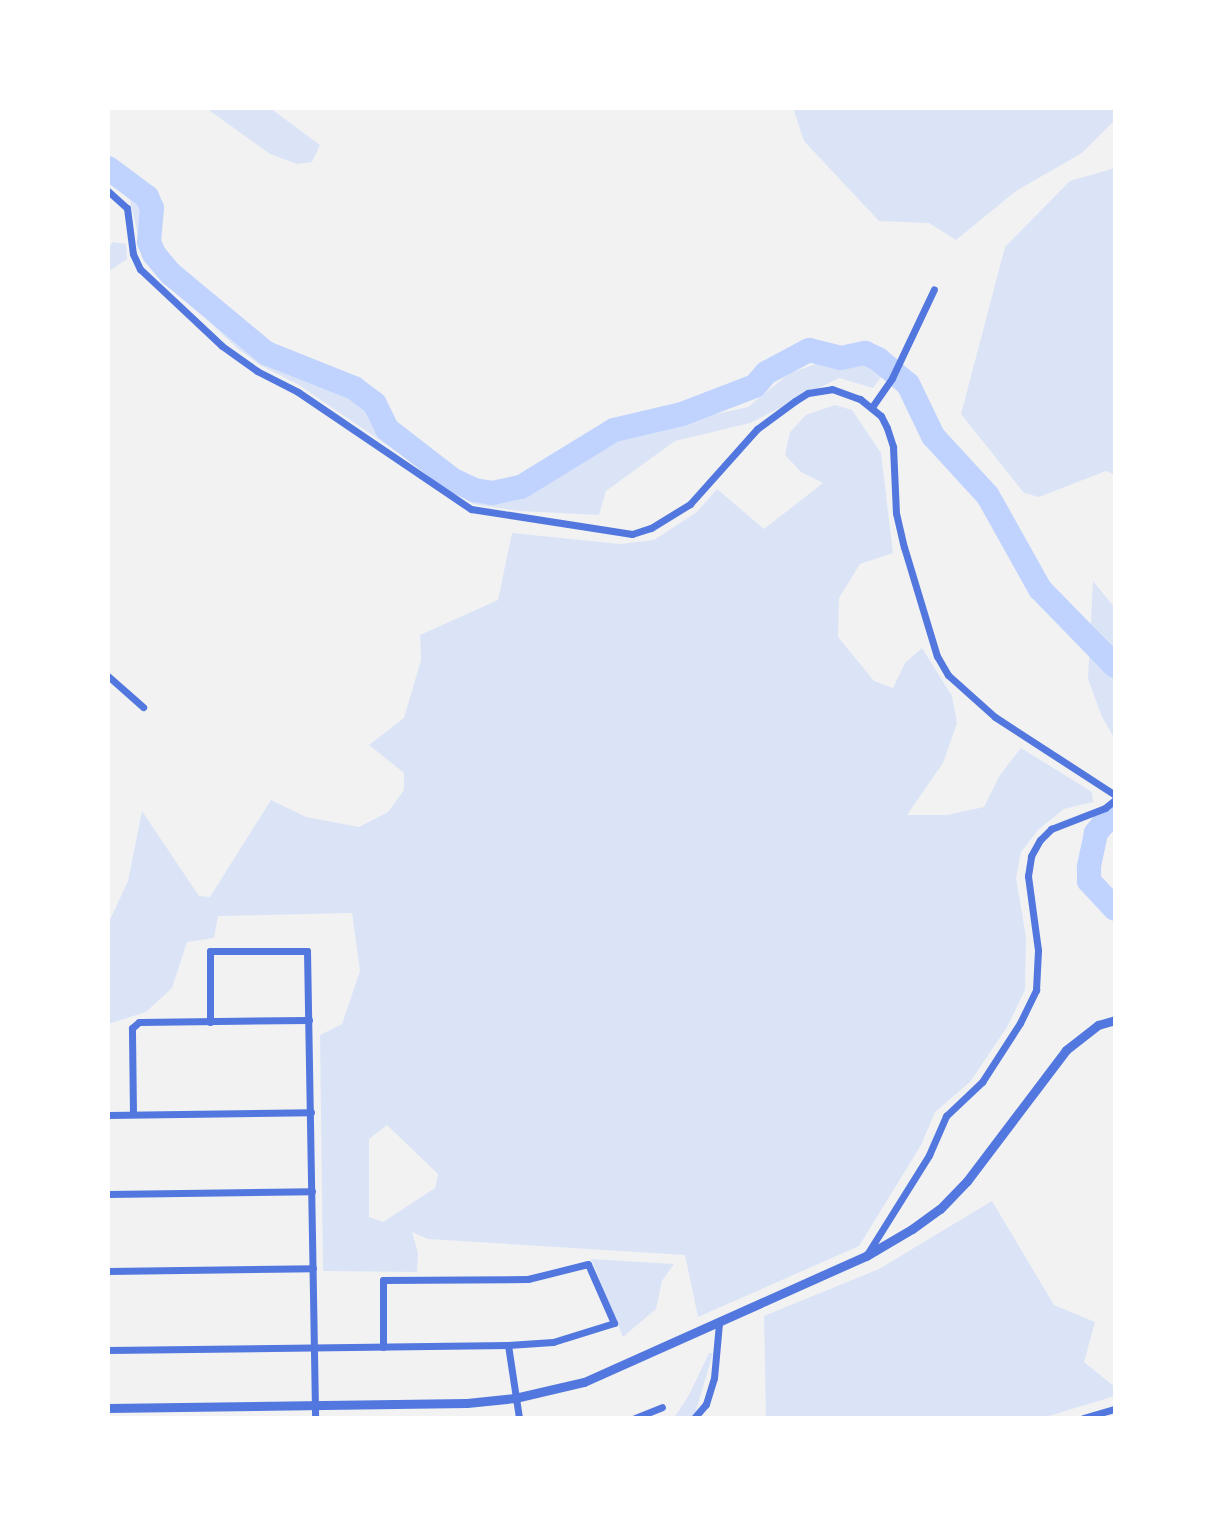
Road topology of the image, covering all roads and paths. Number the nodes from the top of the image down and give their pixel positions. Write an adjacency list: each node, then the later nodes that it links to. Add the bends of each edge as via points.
1 (108, 191): 3 (street, via 127,208 140,269 222,346 471,509 632,534 690,504 757,429 808,393 832,389)
2 (934, 289): 3 (street, via 892,378)
3 (872, 407): 6 (street, via 893,447 896,513 904,547 937,656 948,675 995,717)
4 (108, 676): 5 (street)
5 (143, 707)
6 (1115, 798): 15 (street, via 1105,808 1051,829 1031,856 1036,990 982,1082 946,1116 929,1155)
7 (309, 1020): 9 (street); 9 (street, via 307,951 210,951); 10 (street)
8 (1115, 1020): 15 (street, via 1090,1030 1066,1050 940,1209)
9 (210, 1022): 11 (street, via 139,1022 132,1028)
10 (311, 1112): 11 (street); 13 (street)
11 (133, 1114): 12 (street)
12 (108, 1115)
13 (312, 1191): 14 (street); 16 (street)
14 (108, 1194)
15 (866, 1256): 18 (street)
16 (313, 1268): 17 (street); 21 (street)
17 (108, 1271)
18 (719, 1323): 23 (street, via 584,1382); 31 (street, via 714,1378 706,1404)
19 (508, 1345): 20 (street); 20 (street, via 553,1342 614,1323 588,1264 528,1279 383,1280); 23 (street)
20 (383, 1347): 21 (street)
21 (314, 1348): 22 (street); 24 (street)
22 (108, 1350)
23 (515, 1398): 24 (street); 29 (street)
24 (315, 1406): 26 (street); 28 (street)
25 (662, 1407): 30 (street)
26 (108, 1408)
27 (1115, 1409): 32 (street)
28 (315, 1418)
29 (519, 1418)
30 (635, 1418)
31 (694, 1418)
32 (1083, 1418)

